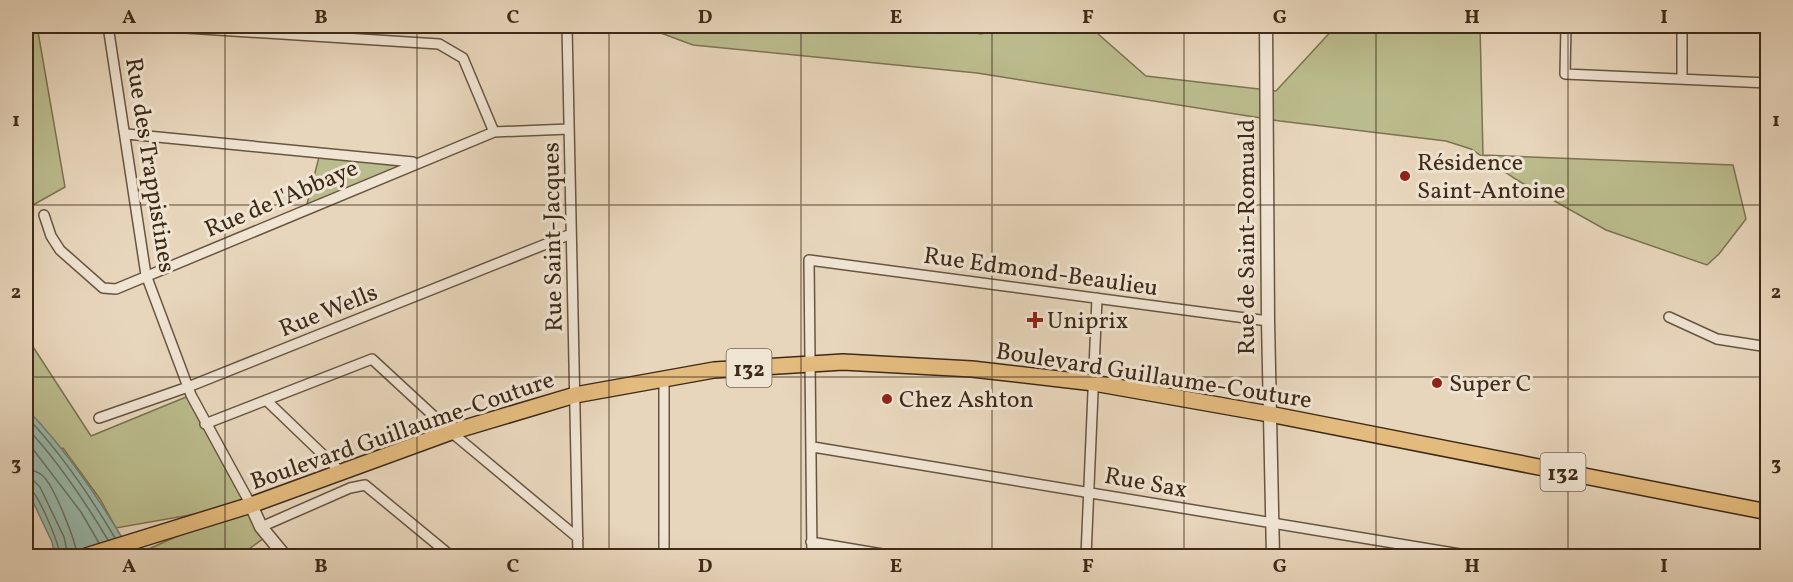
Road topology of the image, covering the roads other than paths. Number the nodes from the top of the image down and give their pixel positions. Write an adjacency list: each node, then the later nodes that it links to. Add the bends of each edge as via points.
1 (108, 26): 11 (street, Rue des Trappistines)
2 (154, 26): 10 (street, via 439,44 463,58)
3 (567, 26): 9 (street, Rue Saint-Jacques)
4 (1266, 26): 18 (street, Rue de Saint-Romuald)
5 (1566, 26): 7 (street, via 1564,74)
6 (1682, 26): 7 (street)
7 (1682, 79): 8 (street)
8 (1767, 83)
9 (569, 129): 10 (street, Rue de l'Abbaye); 14 (street, Rue Saint-Jacques)
10 (494, 132): 12 (street, Rue de l'Abbaye)
11 (127, 134): 12 (street); 15 (street, Rue des Trappistines)
12 (415, 163): 15 (street, Rue de l'Abbaye)
13 (44, 215): 15 (street, Rue de l'Abbaye, via 60,250 103,288 116,289)
14 (572, 234): 23 (street, Rue Wells); 24 (street, Rue Saint-Jacques)
15 (146, 275): 23 (street, Rue des Trappistines)
16 (1097, 298): 18 (street, Rue Edmond-Beaulieu); 20 (street, Rue Edmond-Beaulieu, via 810,260); 22 (street)
17 (1669, 318): 19 (street, via 1717,339)
18 (1268, 321): 26 (street, Rue de Saint-Romuald)
19 (1767, 347)
20 (810, 364): 21 (main road, Boulevard Guillaume-Couture / 132); 22 (main road, Boulevard Guillaume-Couture / 132, via 843,362 972,369); 30 (street)
21 (664, 377): 24 (main road, Boulevard Guillaume-Couture / 132); 43 (street)
22 (1094, 383): 26 (main road, Boulevard Guillaume-Couture / 132); 32 (street)
23 (188, 387): 27 (street, Rue Wells); 28 (street, Rue des Trappistines)
24 (575, 395): 29 (main road, Boulevard Guillaume-Couture / 132); 37 (street, Rue Saint-Jacques)
25 (267, 400): 28 (street); 29 (street, via 372,359); 31 (street)
26 (1269, 414): 34 (main road, Boulevard Guillaume-Couture / 132); 35 (street, Rue de Saint-Romuald)
27 (99, 418)
28 (205, 424): 33 (street, Rue des Trappistines)
29 (451, 432): 31 (main road, Boulevard Guillaume-Couture / 132); 37 (street)
30 (813, 447): 32 (street, Rue Sax); 38 (street)
31 (342, 473): 33 (main road, Boulevard Guillaume-Couture / 132)
32 (1089, 492): 35 (street, Rue Sax); 46 (street)
33 (251, 505): 36 (street); 39 (main road, Boulevard Guillaume-Couture / 132)
34 (1767, 512)
35 (1274, 525): 47 (street, Rue de Saint-Romuald); 48 (street, Rue Sax)
36 (261, 527): 40 (street); 41 (street, via 365,485)
37 (578, 538): 42 (street, Rue Saint-Jacques)
38 (811, 542): 44 (street); 45 (street)
39 (86, 556)
40 (285, 556)
41 (451, 556)
42 (578, 556)
43 (664, 556)
44 (812, 556)
45 (894, 556)
46 (1086, 556)
47 (1273, 556)
48 (1472, 556)

